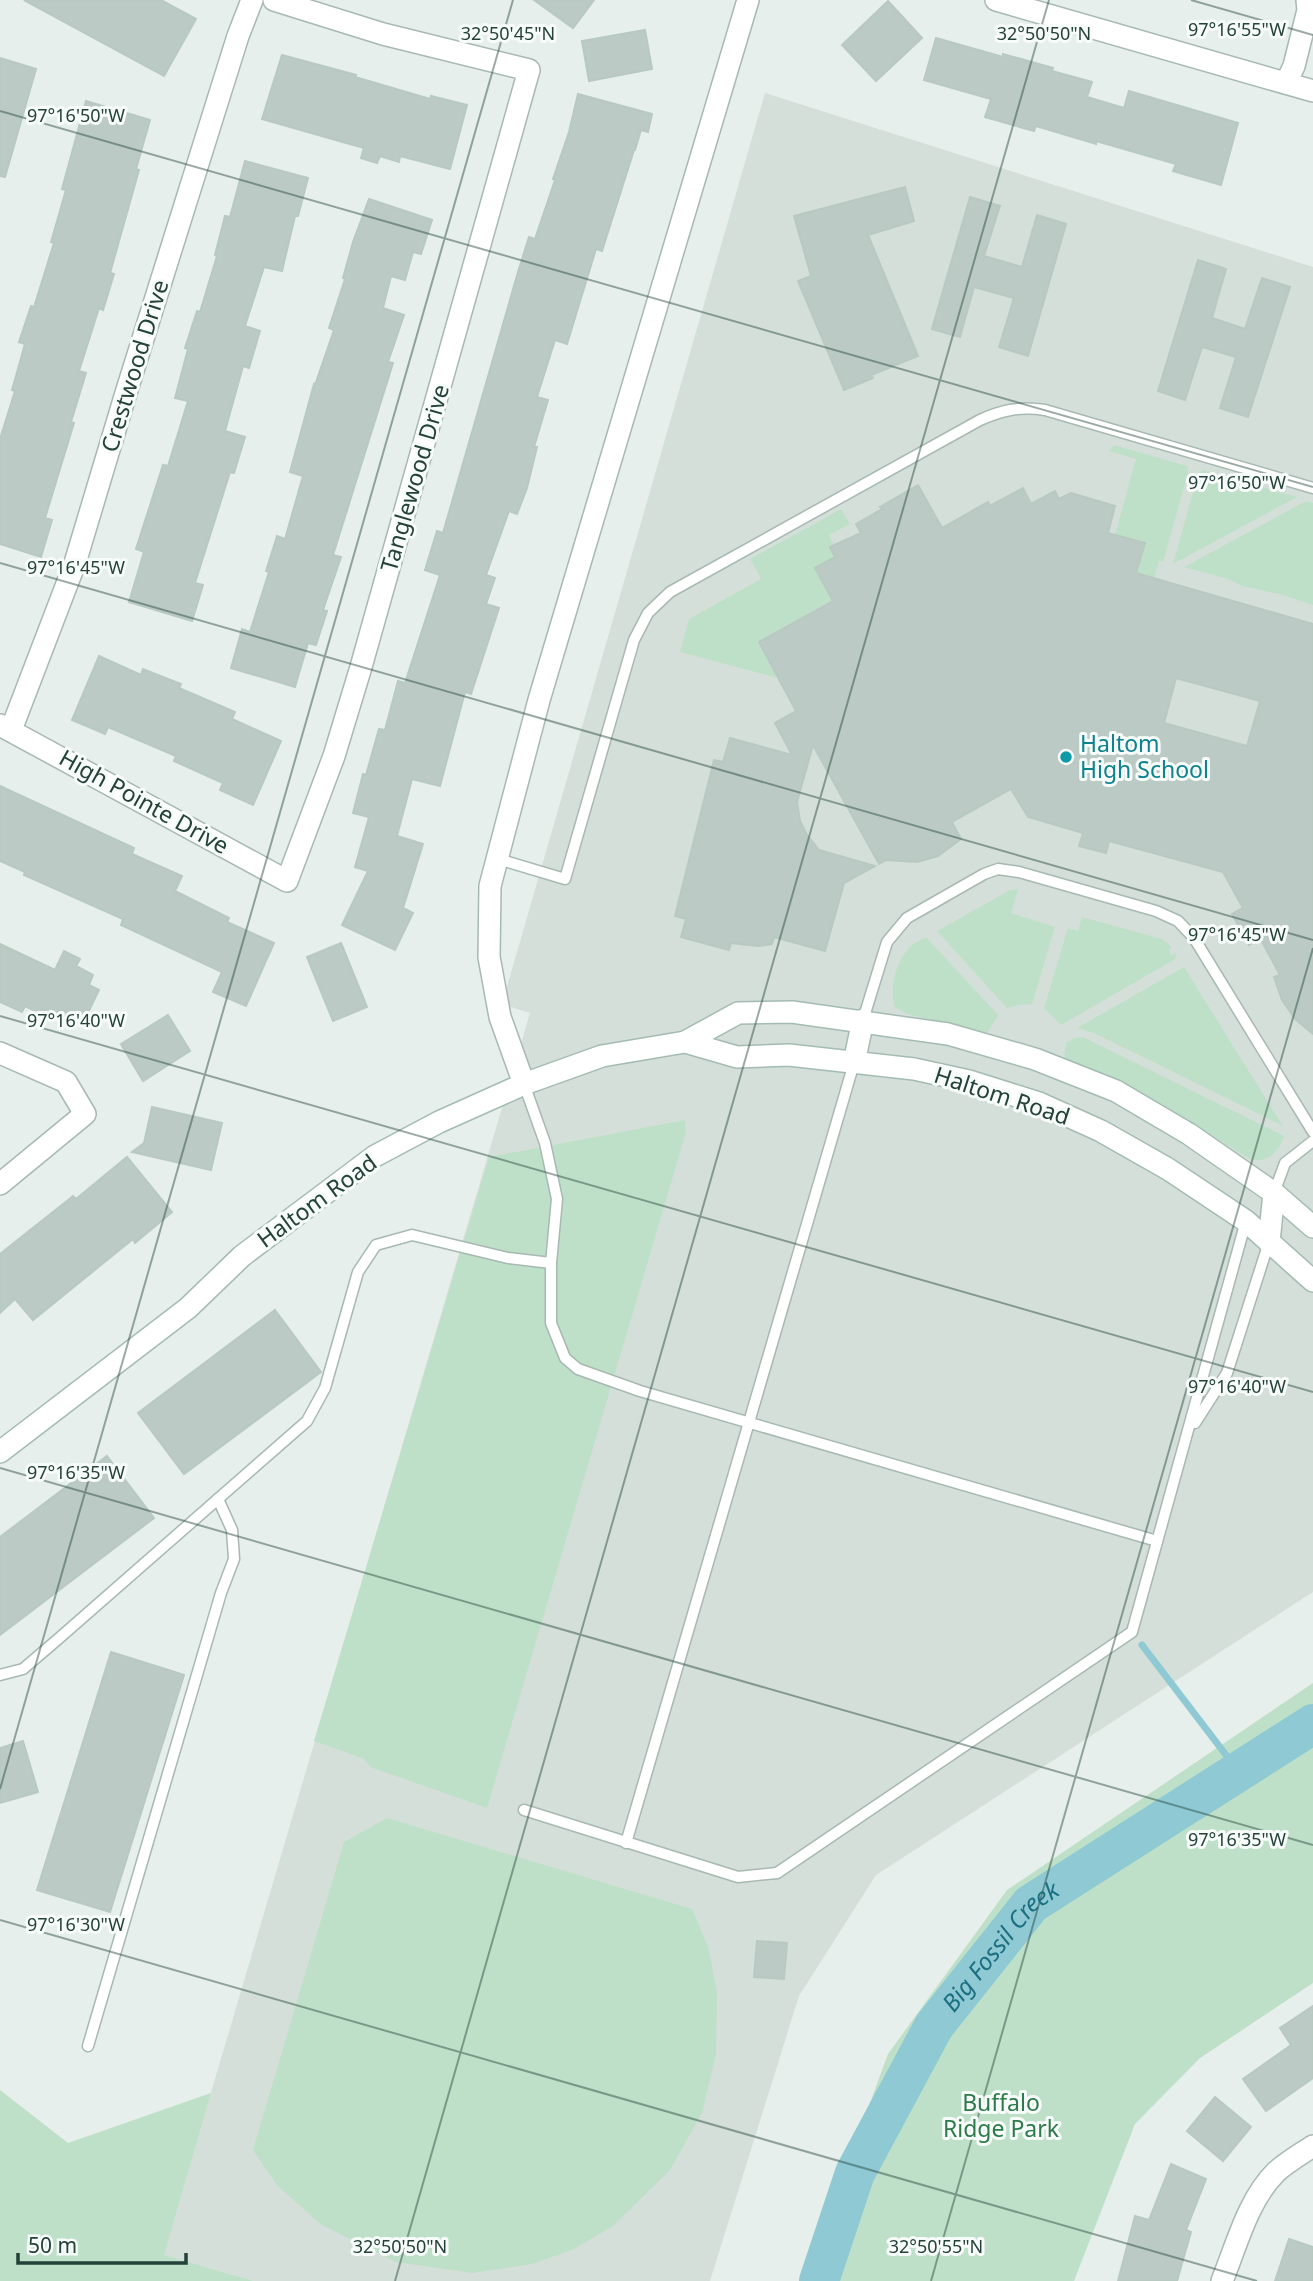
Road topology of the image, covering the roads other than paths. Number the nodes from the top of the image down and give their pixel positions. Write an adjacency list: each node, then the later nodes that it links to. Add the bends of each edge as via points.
1 (251, 0): 9 (street, Crestwood Drive, via 75,563)
2 (274, 0): 11 (street, Tanglewood Drive, via 383,34 529,70 362,667)
3 (748, 0): 10 (street, via 539,701)
4 (996, 0): 6 (street)
5 (1307, 0): 6 (street, via 1297,55)
6 (1286, 83): 7 (street)
7 (1313, 91)
8 (1313, 488): 10 (lane, via 1045,410 1026,407 989,416 670,592 649,613 634,640 565,879)
9 (6, 727): 11 (street, High Pointe Drive)
10 (498, 859): 16 (street, via 490,886 489,957 500,1017)
11 (287, 881)
12 (863, 1020): 13 (street, Haltom Road, via 792,1012 738,1013); 15 (street); 17 (lane, via 887,942 907,918 984,874 998,869 1019,872 1178,921 1194,938); 20 (street, Haltom Road, via 948,1034 1035,1059 1116,1091 1189,1134)
13 (685, 1042): 15 (street, Haltom Road, via 737,1057 789,1055); 16 (street, Haltom Road, via 602,1056)
14 (0, 1053): 19 (street, via 66,1082 85,1114)
15 (854, 1063): 21 (street, Haltom Road, via 914,1069 1039,1103 1168,1169); 26 (lane)
16 (524, 1084): 24 (lane, via 545,1143 557,1199); 28 (street, Haltom Road, via 375,1156 242,1256 188,1308)
17 (1313, 1132)
18 (1313, 1141): 20 (lane, via 1285,1163)
19 (0, 1184)
20 (1273, 1194): 21 (street); 22 (street, Haltom Road); 23 (street)
21 (1246, 1221): 23 (street, Haltom Road); 27 (lane)
22 (1313, 1227)
23 (1269, 1242): 25 (street, Haltom Road); 27 (lane, via 1227,1374)
24 (551, 1263): 26 (lane, via 551,1323 565,1358 578,1369); 29 (lane, via 508,1258 412,1235 376,1245 358,1272 325,1388 307,1421)
25 (1313, 1281)
26 (749, 1423): 30 (lane); 33 (lane)
27 (1188, 1434): 30 (lane)
28 (0, 1452)
29 (218, 1499): 31 (lane, via 23,1669); 34 (lane, via 232,1530 234,1559)
30 (1157, 1541): 33 (lane, via 1132,1632 777,1873 738,1877)
31 (0, 1675)
32 (524, 1810): 33 (lane)
33 (626, 1843)
34 (88, 2046)
35 (1313, 2146): 36 (street, via 1278,2169 1264,2185)
36 (1222, 2281)

